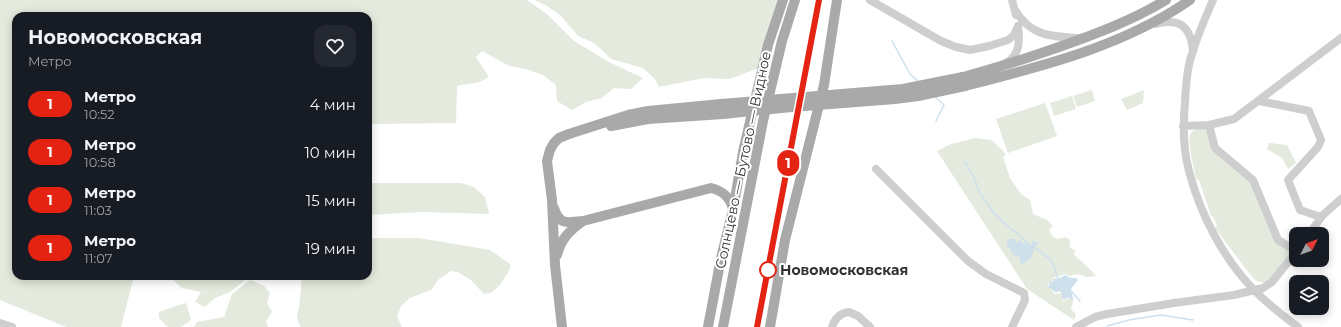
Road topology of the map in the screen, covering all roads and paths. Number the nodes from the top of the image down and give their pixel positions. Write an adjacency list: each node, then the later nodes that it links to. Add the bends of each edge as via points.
1 (783, 0): 23 (main road, via 768,45)
2 (795, 0): 38 (main road, Солнцево — Бутово — Видное, via 762,121)
3 (837, 0): 39 (main road, via 824,85 785,240)
4 (870, 0): 11 (street, via 941,41 970,50 1005,42 1014,35)
5 (1012, 0): 9 (street)
6 (1166, 0): 12 (main road)
7 (1190, 0): 10 (main road)
8 (1213, 0): 14 (street)
9 (1015, 10): 11 (street); 12 (street, via 1022,21 1038,32 1053,36)
10 (1149, 25): 14 (street, via 1167,21 1180,24 1189,34); 16 (main road, via 1079,53)
11 (1018, 26): 15 (street, via 1018,48 1013,58)
12 (1085, 38): 15 (main road)
13 (1341, 38): 17 (street)
14 (1193, 51): 19 (street, via 1186,84)
15 (1001, 66): 16 (main road)
16 (964, 81): 22 (main road, bridge, via 722,109 695,106 628,115 596,124 559,138 550,150 547,161)
17 (1259, 101): 18 (street, via 1234,119); 24 (street, via 1309,111 1321,140 1318,148 1288,180 1300,210)
18 (1209, 125): 19 (street); 27 (street, via 1215,148 1253,180 1278,240)
19 (1183, 126): 30 (street, via 1189,170 1198,200 1223,249)
20 (876, 169): 42 (street, via 968,261 986,274 1024,293 1025,300)
21 (1341, 199): 24 (street)
22 (552, 205): 25 (main road, via 560,220 572,223); 29 (main road)
23 (733, 210): 25 (main road, via 731,201 722,192 711,188); 37 (main road)
24 (1321, 217): 26 (street)
25 (583, 221): 29 (main road, via 562,240)
26 (1314, 227)
27 (1289, 247)
28 (1289, 261): 30 (street, via 1272,282)
29 (555, 270): 31 (main road); 36 (main road)
30 (1254, 290): 43 (street, via 1107,314); 44 (street)
31 (558, 300): 34 (main road); 35 (main road)
32 (0, 323): 33 (street)
33 (12, 327)
34 (557, 327)
35 (562, 327)
36 (569, 327)
37 (708, 327)
38 (723, 327)
39 (771, 327)
40 (832, 327): 41 (street, via 839,316 849,312)
41 (870, 327)
42 (1012, 327)
43 (1076, 327)
44 (1298, 327)

